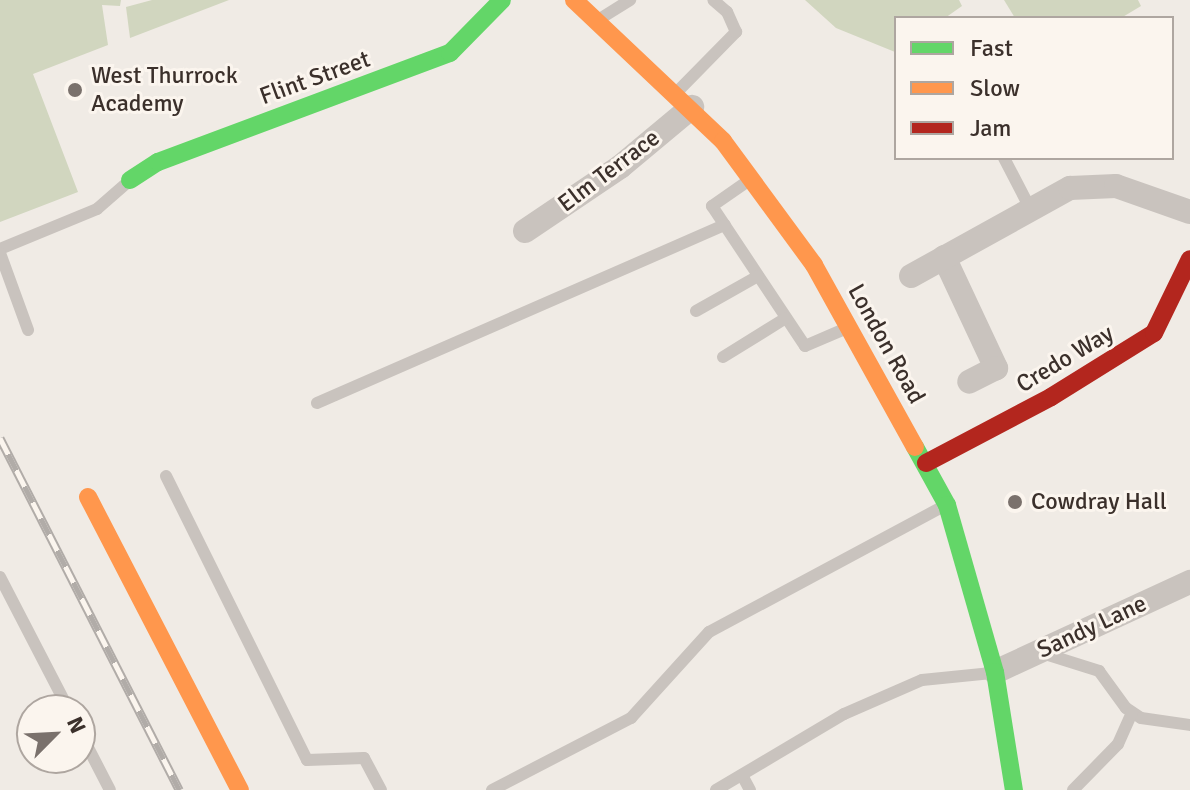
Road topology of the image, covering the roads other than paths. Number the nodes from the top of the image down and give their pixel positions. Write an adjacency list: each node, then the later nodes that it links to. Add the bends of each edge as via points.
1 (502, 0): 9 (street, Flint Street, via 450,53 155,155)
2 (574, 0): 5 (street, London Road)
3 (630, 0): 5 (lane)
4 (713, 0): 6 (lane, via 727,12 736,32)
5 (595, 22): 6 (street, London Road)
6 (684, 100): 8 (street, London Road); 13 (street, Elm Terrace, via 620,167)
7 (1005, 160): 10 (lane)
8 (753, 178): 12 (lane, via 712,206); 22 (street, London Road)
9 (130, 180): 14 (lane, via 97,209)
10 (1031, 210): 11 (street, via 1070,188 1116,186); 15 (street)
11 (1190, 212)
12 (725, 225): 17 (lane); 26 (lane)
13 (525, 231)
14 (0, 251): 23 (lane)
15 (944, 257): 18 (street); 25 (street, via 996,368)
16 (1190, 259): 19 (street, Credo Way)
17 (758, 276): 20 (lane); 21 (lane)
18 (911, 276)
19 (1181, 303): 27 (street, Credo Way, via 1154,333 1051,397)
20 (696, 311)
21 (786, 318): 22 (lane, via 805,346); 24 (lane)
22 (850, 327): 27 (street, London Road)
23 (28, 330)
24 (723, 357)
25 (969, 382)
26 (317, 403)
27 (926, 463): 30 (street, London Road)
28 (166, 476): 42 (lane, via 307,760 364,758)
29 (88, 497): 41 (street)
30 (947, 505): 34 (street, London Road); 43 (lane, via 709,632 631,718)
31 (0, 577): 35 (lane)
32 (1190, 582): 33 (street, Sandy Lane)
33 (1038, 652): 34 (street, Sandy Lane); 36 (lane, via 1099,671)
34 (995, 672): 39 (lane, via 922,680 844,714); 46 (street, London Road)
35 (61, 694)
36 (1132, 713): 37 (lane); 47 (lane, via 1118,744)
37 (1190, 725)
38 (96, 763): 40 (lane)
39 (742, 775): 44 (lane); 45 (lane)
40 (110, 790)
41 (240, 790)
42 (381, 790)
43 (492, 790)
44 (716, 790)
45 (750, 790)
46 (1014, 790)
47 (1073, 790)

